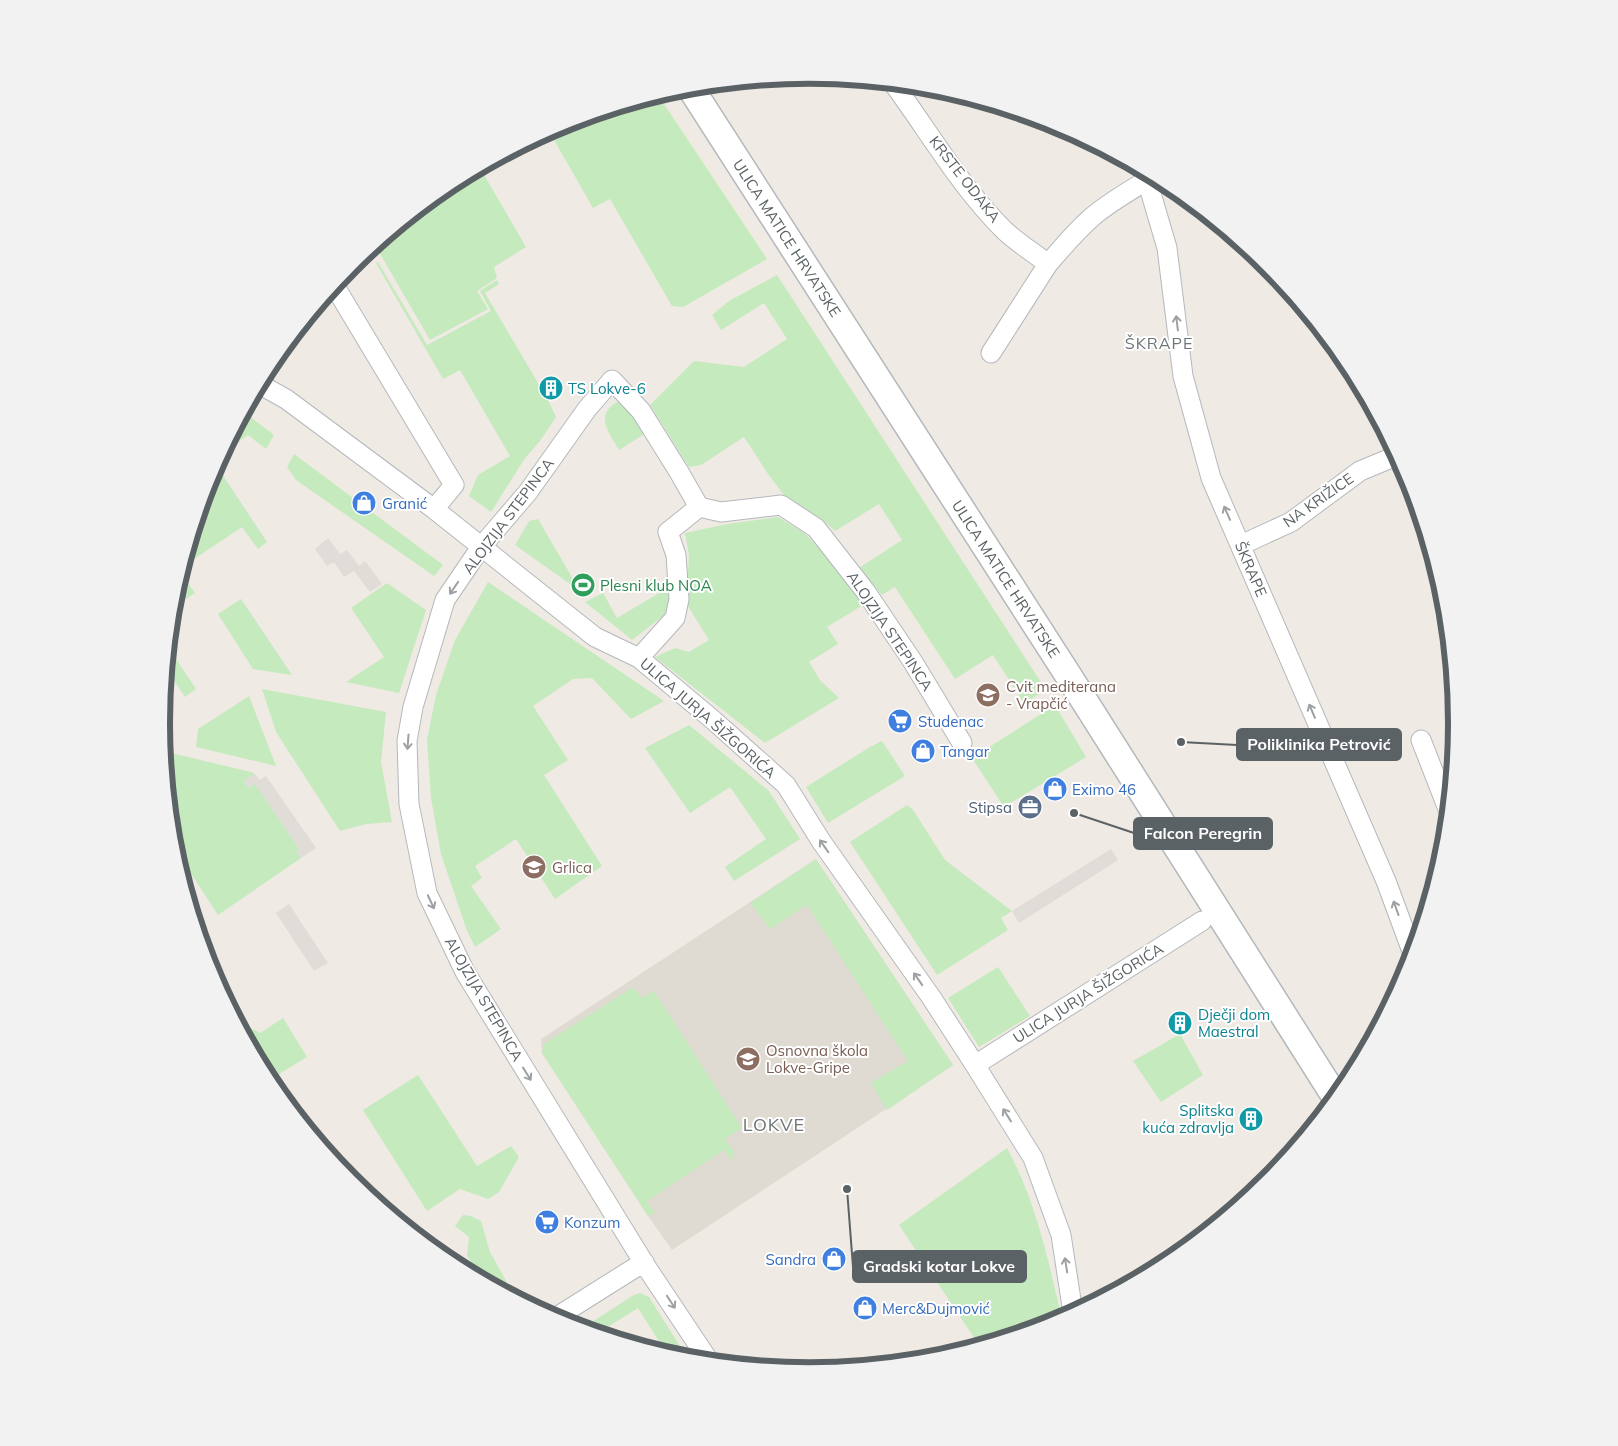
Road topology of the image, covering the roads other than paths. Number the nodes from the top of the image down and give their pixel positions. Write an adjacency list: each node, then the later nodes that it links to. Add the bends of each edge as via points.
1 (898, 90): 5 (street, KRSTE ODAKA, via 984,207 1006,232)
2 (695, 94): 21 (street, ULICA MATICE HRVATSKE)
3 (1142, 177): 5 (street, via 1091,218)
4 (1145, 179): 12 (street, ŠKRAPE, one-way to 4, via 1211,478 1183,376 1168,248)
5 (1048, 264): 7 (street)
6 (338, 291): 11 (street, via 454,485)
7 (991, 353)
8 (265, 387): 11 (street, ULICA JURJA ŠIŽGORIĆA, via 286,399)
9 (1391, 458): 12 (street, NA KRIŽICE, via 1360,471 1291,522)
10 (699, 507): 13 (street, ALOJZIJA STEPINCA, via 641,411 612,380 587,409 528,492); 14 (street, via 668,532 676,555 680,599 675,618); 16 (street, ALOJZIJA STEPINCA, via 721,512 781,505 816,528 866,592)
11 (434, 509): 13 (street, ULICA JURJA ŠIŽGORIĆA)
12 (1241, 546): 19 (street, ŠKRAPE, one-way to 12, via 1386,881)
13 (481, 547): 14 (street, ULICA JURJA ŠIŽGORIĆA, via 595,637); 22 (street, ALOJZIJA STEPINCA, one-way to 22, via 446,600 413,707 407,741 409,804 427,893 465,972 500,1032)
14 (639, 658): 20 (street, ULICA JURJA ŠIŽGORIĆA, one-way to 14, via 786,785)
15 (1421, 740): 17 (street)
16 (962, 743)
17 (1444, 799)
18 (1202, 921): 20 (street, ULICA JURJA ŠIŽGORIĆA)
19 (1409, 943)
20 (975, 1065): 23 (street, ULICA JURJA ŠIŽGORIĆA, one-way to 20, via 1061,1235 1033,1158)
21 (1332, 1091)
22 (644, 1262): 24 (street); 25 (street, ALOJZIJA STEPINCA, one-way to 25)
23 (1072, 1306)
24 (562, 1313)
25 (704, 1353)

